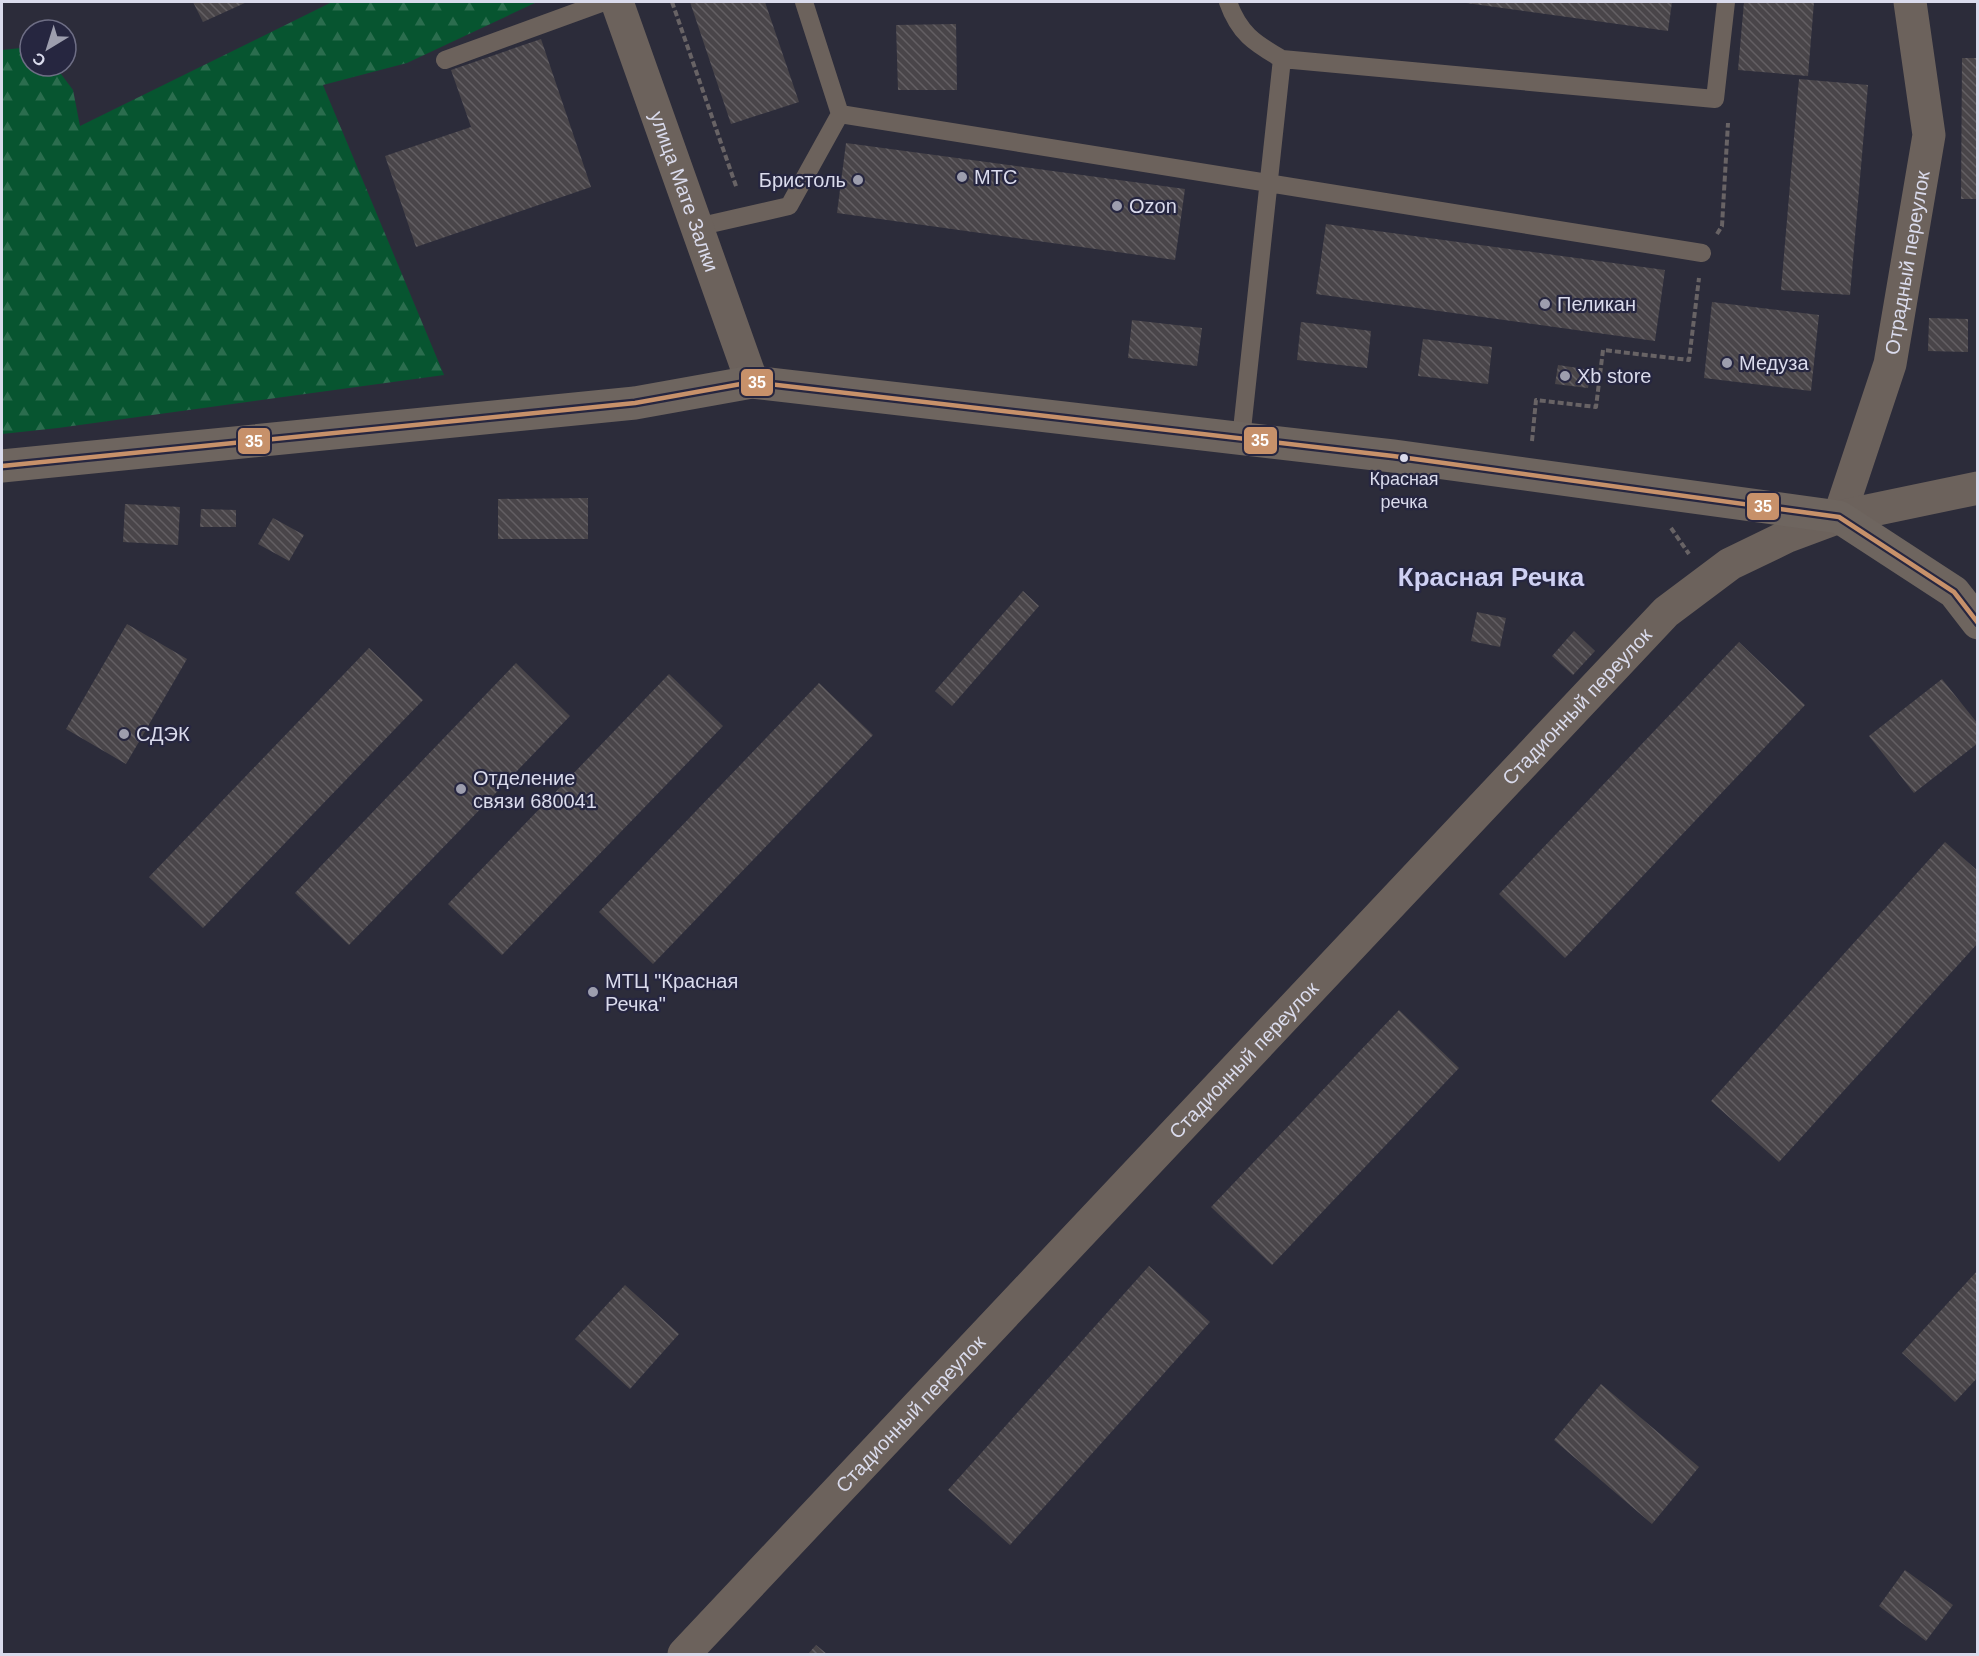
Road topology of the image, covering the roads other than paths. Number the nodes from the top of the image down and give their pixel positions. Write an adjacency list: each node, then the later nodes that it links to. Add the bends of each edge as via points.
1 (604, 2): 8 (lane)
2 (617, 2): 11 (street, улица Мате Залки)
3 (804, 2): 9 (lane)
4 (1227, 2): 7 (lane, via 1246,36)
5 (1726, 2): 7 (lane, via 1715,99)
6 (1910, 2): 17 (street, Отрадный переулок, via 1929,135 1890,364)
7 (1282, 59): 10 (lane)
8 (445, 60)
9 (840, 114): 10 (lane); 11 (lane, via 789,206)
10 (1270, 183): 12 (lane); 14 (lane)
11 (697, 227): 13 (street, улица Мате Залки)
12 (1702, 253)
13 (752, 382): 14 (street); 15 (street, via 635,403)
14 (1241, 439): 17 (street)
15 (2, 466)
16 (1977, 488): 17 (street, Стадионный переулок)
17 (1839, 517): 18 (street, via 1954,592); 19 (street, Стадионный переулок, via 1740,560 1666,612)
18 (1977, 623)
19 (684, 1654)

